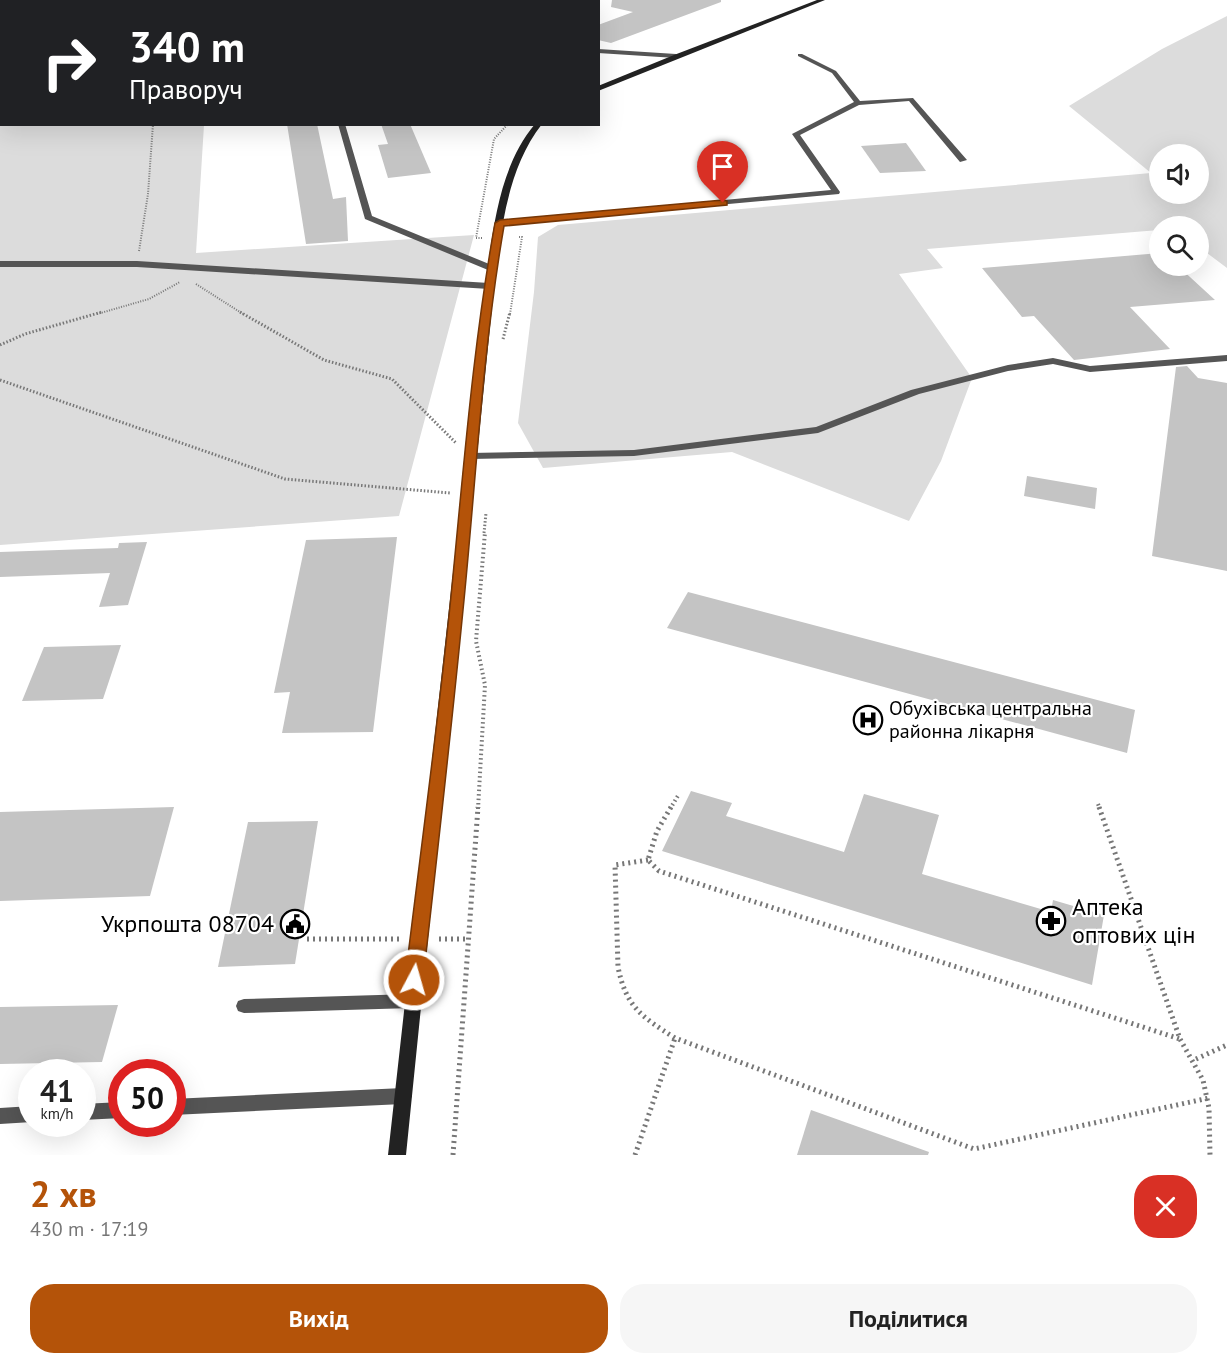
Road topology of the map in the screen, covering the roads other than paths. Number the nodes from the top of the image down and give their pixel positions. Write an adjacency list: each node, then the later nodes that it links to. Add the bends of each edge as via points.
1 (822, 0): 4 (main road)
2 (600, 51): 4 (street)
3 (800, 55): 6 (street, via 834,72)
4 (676, 56): 5 (main road)
5 (600, 88)
6 (858, 103): 9 (street, via 911,99); 10 (street, via 796,134 836,192)
7 (342, 126): 12 (street, via 368,217)
8 (536, 126): 10 (main road, via 521,149)
9 (963, 160)
10 (500, 223): 12 (main road)
11 (0, 264): 13 (street, via 137,264)
12 (491, 268): 13 (main road)
13 (489, 286): 15 (main road)
14 (1227, 358): 15 (street, via 1090,369 1053,361 1008,368 915,392 818,430 634,453)
15 (470, 456): 16 (main road)
16 (412, 1001): 17 (street); 18 (main road)
17 (244, 1006)
18 (403, 1096): 19 (street); 22 (main road)
19 (186, 1106)
20 (18, 1115): 21 (street)
21 (0, 1116)
22 (397, 1155)

